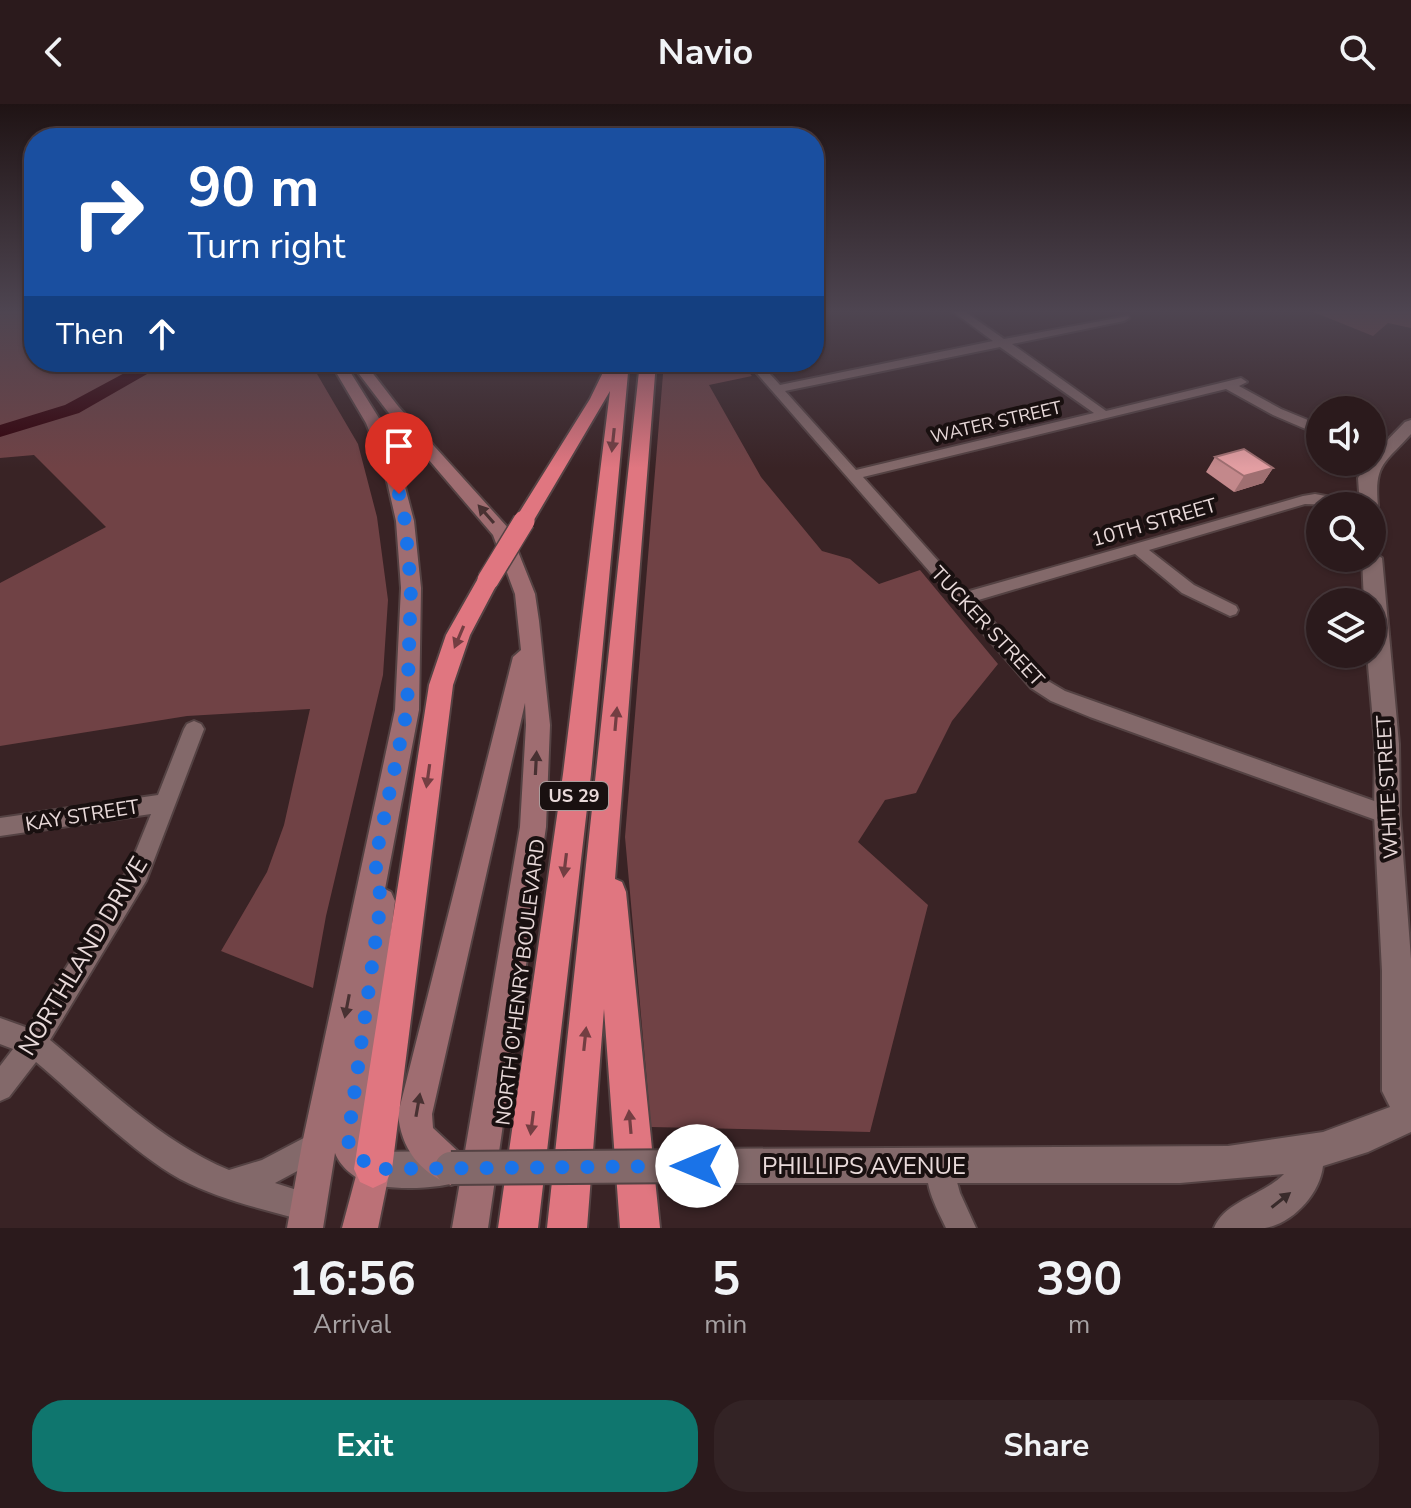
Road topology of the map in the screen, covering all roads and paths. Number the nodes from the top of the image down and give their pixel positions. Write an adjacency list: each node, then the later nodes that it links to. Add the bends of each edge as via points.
1 (905, 363): 9 (street)
2 (1031, 363): 10 (street)
3 (343, 372): 26 (main road, via 374,423 392,468 405,521 411,588 407,710)
4 (365, 372): 20 (main road, one-way to 4, via 525,594 502,533)
5 (610, 372): 37 (highway, one-way to 37, bridge, via 458,635 441,685)
6 (620, 372): 42 (highway, NORTH O'HENRY BOULEVARD / US 29, one-way to 42, via 577,774)
7 (647, 372): 24 (highway, US 29, one-way to 7)
8 (762, 372): 9 (street, TUCKER STREET)
9 (777, 389): 14 (street, TUCKER STREET)
10 (1104, 415): 11 (street, WATER STREET, via 1235,383 1277,412); 14 (street, WATER STREET)
11 (1306, 424)
12 (1411, 425): 13 (street)
13 (1386, 445)
14 (853, 475): 18 (street, TUCKER STREET)
15 (1306, 500): 16 (street, 10TH STREET)
16 (1137, 548): 18 (street, 10TH STREET); 19 (street, via 1188,589)
17 (1373, 572): 23 (street, WHITE STREET, via 1387,744)
18 (963, 599): 23 (street, TUCKER STREET, via 1037,683 1058,696)
19 (1230, 610)
20 (529, 621): 36 (main road, one-way to 20, via 417,1136 415,1114 522,675); 41 (main road, one-way to 20, via 533,827 538,725)
21 (194, 729): 22 (street, NORTHLAND DRIVE)
22 (164, 803): 25 (street, KAY STREET); 29 (street, NORTHLAND DRIVE, via 138,874)
23 (1387, 815): 27 (street, WHITE STREET)
24 (606, 824): 43 (highway, US 29, one-way to 24); 44 (highway, one-way to 24)
25 (0, 827)
26 (375, 861): 33 (main road, one-way to 33); 37 (main road, via 381,901 348,1139 350,1149)
27 (1404, 978): 31 (street, WHITE STREET, via 1398,1091)
28 (0, 1031): 29 (street)
29 (34, 1043): 30 (street, NORTHLAND DRIVE); 38 (street, via 189,1168)
30 (0, 1088)
31 (1411, 1107)
32 (1411, 1114): 34 (street, PHILLIPS AVENUE, via 1370,1134)
33 (319, 1144): 38 (street, via 268,1172); 39 (main road)
34 (1307, 1153): 35 (street, PHILLIPS AVENUE, via 1220,1164); 46 (street, one-way to 34, via 1286,1198 1304,1178)
35 (940, 1166): 36 (street, PHILLIPS AVENUE, bridge); 45 (street)
36 (451, 1168): 37 (street, PHILLIPS AVENUE)
37 (373, 1169): 40 (main road)
38 (229, 1185): 39 (street)
39 (307, 1217)
40 (360, 1228)
41 (470, 1228)
42 (518, 1228)
43 (567, 1228)
44 (640, 1228)
45 (961, 1228)
46 (1232, 1228)

